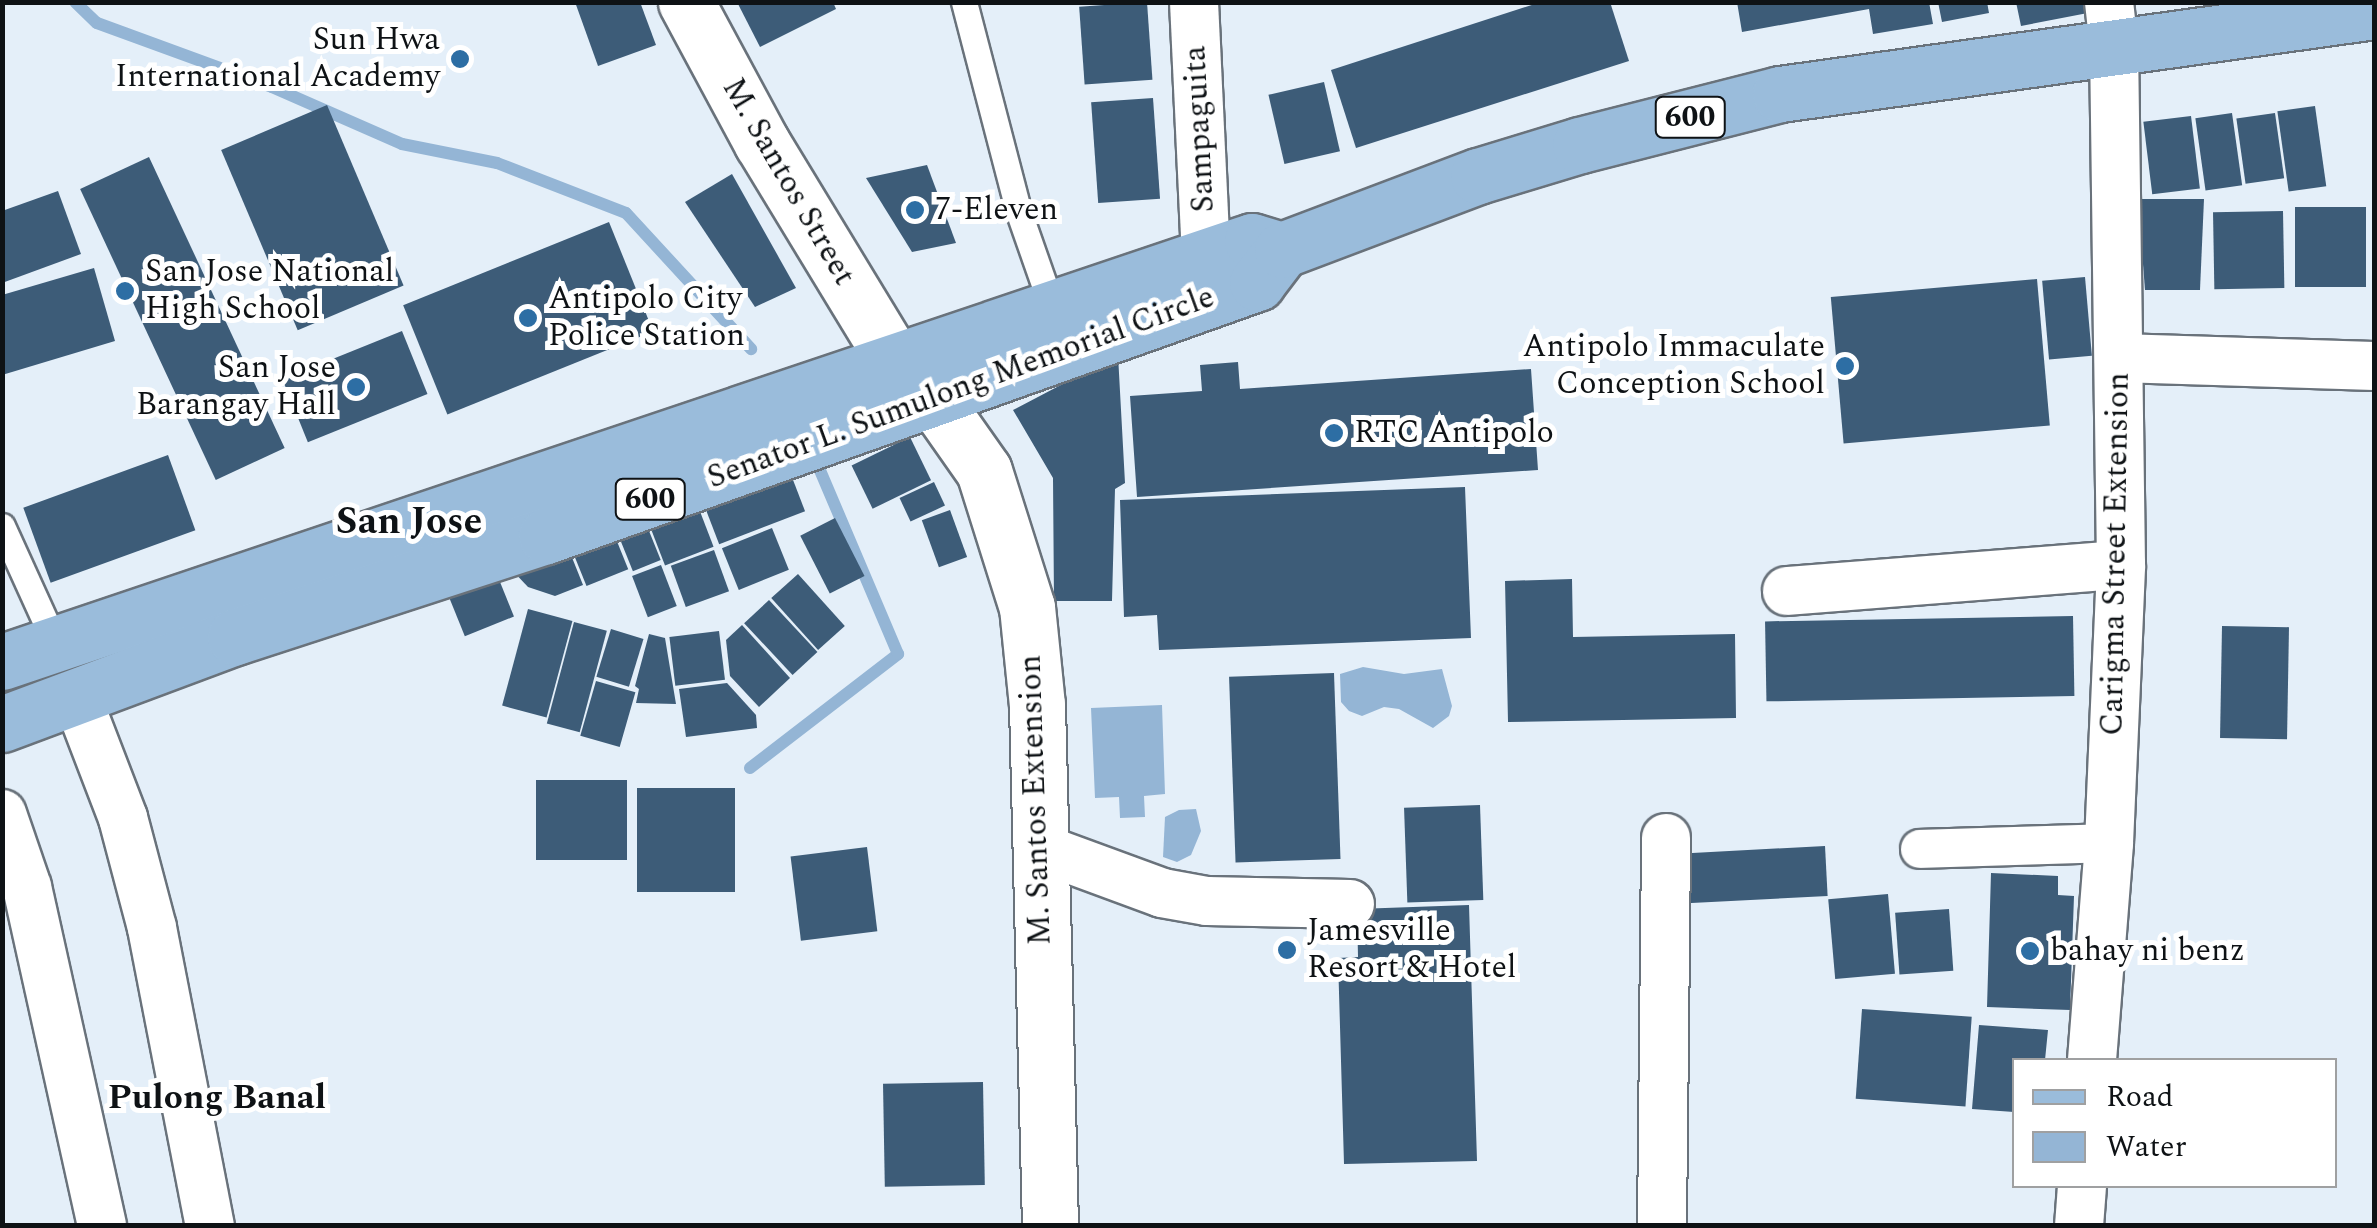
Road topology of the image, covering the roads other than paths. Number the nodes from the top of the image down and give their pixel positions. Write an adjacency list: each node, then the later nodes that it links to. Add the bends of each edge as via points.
1 (686, 2): 11 (street, M. Santos Street, via 762,143)
2 (964, 2): 8 (lane, via 1018,210)
3 (1194, 2): 7 (street, Sampaguita)
4 (2374, 11): 5 (main road, Senator L. Sumulong Memorial Circle / 600)
5 (2112, 25): 6 (main road, Senator L. Sumulong Memorial Circle / 600, via 1780,94 1580,145); 9 (street, Carigma Street Extension)
6 (1282, 250): 7 (main road, Senator L. Sumulong Memorial Circle / 600, via 1252,241); 11 (main road, Senator L. Sumulong Memorial Circle / 600, via 1256,283)
7 (1206, 256): 8 (main road, Senator L. Sumulong Memorial Circle / 600)
8 (1052, 307): 11 (main road, Senator L. Sumulong Memorial Circle / 600)
9 (2119, 358): 10 (street); 13 (street, Carigma Street Extension)
10 (2374, 366)
11 (913, 379): 15 (main road, Senator L. Sumulong Memorial Circle / 600, via 810,394); 17 (main road, Senator L. Sumulong Memorial Circle / 600, via 546,536 234,637); 22 (street, M. Santos Extension, via 984,471 1027,607)
12 (2, 526): 15 (lane)
13 (2121, 565): 14 (street); 21 (street, Carigma Street Extension)
14 (1786, 591)
15 (55, 642): 16 (main road, Senator L. Sumulong Memorial Circle / 600)
16 (2, 662)
17 (77, 698): 18 (main road, Senator L. Sumulong Memorial Circle / 600); 28 (street, via 123,818 152,928)
18 (2, 724)
19 (2, 814): 27 (street, via 28,887)
20 (1666, 838): 30 (street)
21 (2109, 843): 23 (street); 25 (street, Carigma Street Extension)
22 (1040, 848): 24 (street, via 1162,893 1208,902); 29 (street, M. Santos Extension)
23 (1920, 849)
24 (1350, 904)
25 (2092, 1058)
26 (2082, 1188): 31 (street)
27 (102, 1226)
28 (210, 1226)
29 (1050, 1226)
30 (1662, 1226)
31 (2079, 1226)

